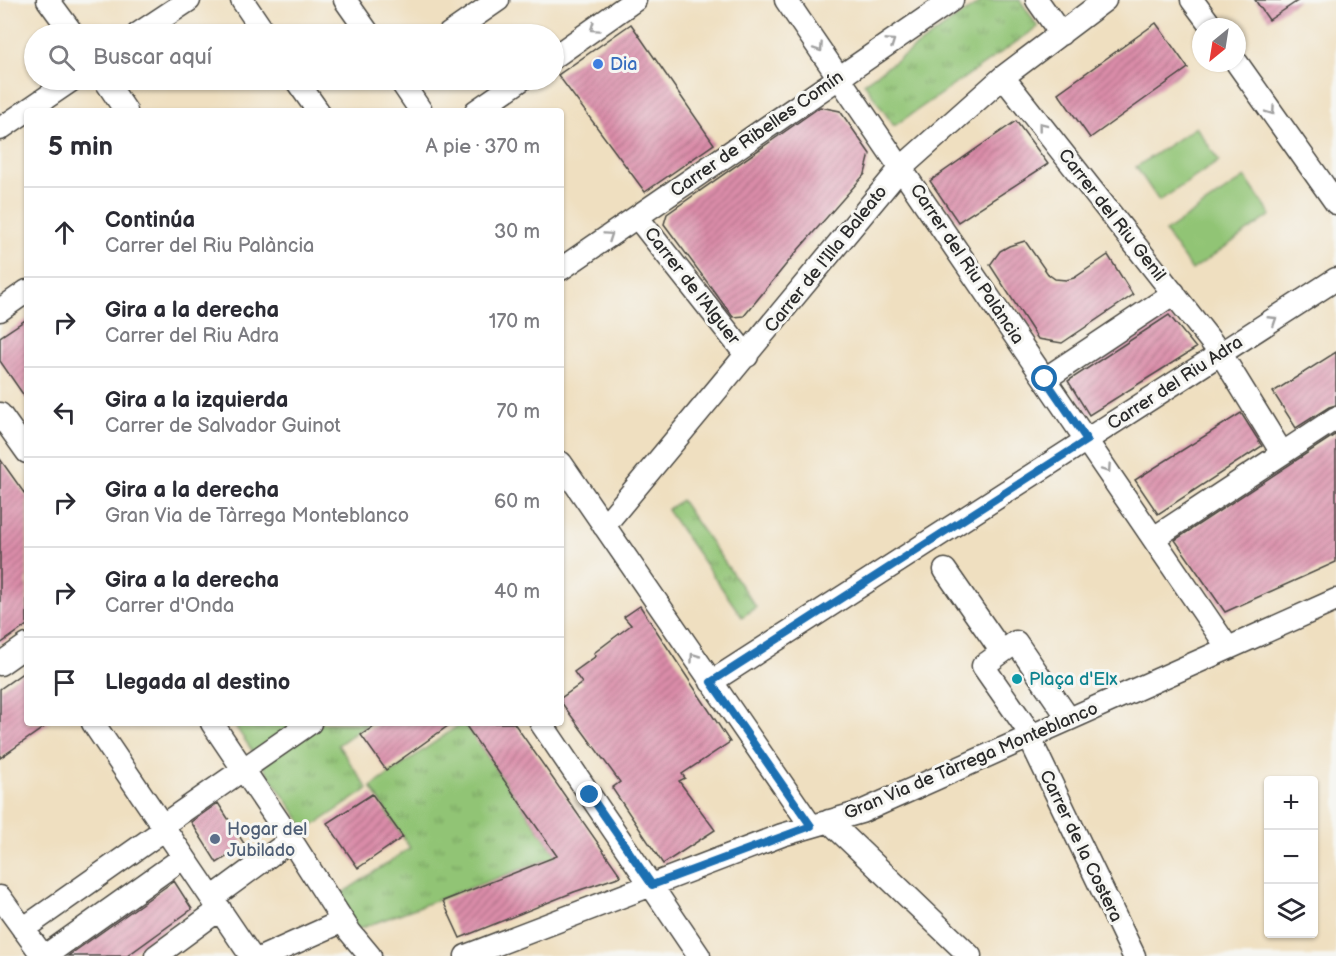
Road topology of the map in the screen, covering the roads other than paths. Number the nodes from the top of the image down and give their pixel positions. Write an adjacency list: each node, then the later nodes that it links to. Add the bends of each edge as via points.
1 (48, 0): 14 (street)
2 (189, 0): 15 (street)
3 (242, 0): 16 (street)
4 (345, 0): 17 (street)
5 (498, 0): 12 (street)
6 (635, 0): 20 (street, one-way to 20)
7 (786, 0): 23 (street, Carrer del Riu Palància, one-way to 23)
8 (952, 0): 23 (street, Carrer de Ribelles Comín, one-way to 8)
9 (1037, 0): 19 (street)
10 (1192, 0): 13 (street)
11 (1097, 2): 19 (street, Carrer de l'Illa Baleato)
12 (468, 8): 18 (street)
13 (1205, 18)
14 (66, 24)
15 (153, 24)
16 (258, 24)
17 (362, 24)
18 (456, 24)
19 (1061, 34): 22 (street, Carrer de l'Illa Baleato)
20 (564, 50)
21 (1243, 72): 37 (street, one-way to 37)
22 (1003, 77): 36 (street, Carrer de l'Illa Baleato); 42 (street, Carrer del Riu Genil, one-way to 22)
23 (839, 78): 36 (street, Carrer del Riu Palància); 38 (street, Carrer de Ribelles Comín)
24 (57, 90): 29 (street)
25 (112, 90): 30 (street)
26 (303, 90): 31 (street)
27 (407, 90): 32 (street)
28 (506, 90): 33 (street)
29 (31, 108)
30 (124, 108)
31 (316, 108)
32 (419, 108)
33 (480, 108)
34 (24, 113): 35 (street)
35 (0, 129)
36 (901, 168): 45 (street, Carrer de l'Illa Baleato); 46 (street, Carrer del Riu Palància)
37 (1336, 203)
38 (637, 217): 39 (street, Carrer de Ribelles Comín, one-way to 38); 45 (street, Carrer de l'Alguer)
39 (564, 267)
40 (1336, 279): 44 (street, Carrer del Riu Adra, one-way to 40)
41 (24, 293): 43 (street)
42 (1174, 293): 44 (street, Carrer del Riu Genil); 46 (street)
43 (0, 310)
44 (1221, 354): 49 (street, Carrer del Riu Adra); 51 (street, Carrer del Riu Genil)
45 (747, 356): 53 (street, Carrer de l'Illa Baleato)
46 (1045, 379): 49 (street, Carrer del Riu Palància)
47 (0, 414): 50 (street)
48 (1336, 418): 51 (street)
49 (1087, 440): 54 (street, Carrer del Riu Palància, one-way to 54); 61 (street, Carrer del Riu Adra)
50 (18, 441)
51 (1282, 453): 54 (street)
52 (564, 467): 53 (street)
53 (604, 526): 61 (street, one-way to 53)
54 (1154, 538): 58 (street, Carrer del Riu Palància)
55 (945, 570): 59 (street)
56 (1336, 600): 58 (street, Gran Via de Tàrrega Monteblanco)
57 (24, 647): 60 (street)
58 (1228, 648): 62 (street, Gran Via de Tàrrega Monteblanco)
59 (1002, 652): 62 (street, via 1016,642); 67 (street, via 983,666)
60 (0, 664)
61 (711, 682): 69 (street)
62 (1069, 719): 67 (street, Gran Via de Tàrrega Monteblanco)
63 (95, 726): 70 (street)
64 (214, 726): 68 (street)
65 (306, 726): 68 (street)
66 (543, 726): 73 (street)
67 (1030, 736): 69 (street, Gran Via de Tàrrega Monteblanco, via 861,812); 86 (street, Carrer de la Costera)
68 (244, 770): 70 (street); 71 (street)
69 (820, 823): 73 (street, Gran Via de Tàrrega Monteblanco); 85 (street)
70 (164, 827): 72 (street); 77 (street)
71 (291, 840): 75 (street); 76 (street)
72 (184, 857): 75 (street); 78 (street)
73 (652, 885): 83 (street, Gran Via de Tàrrega Monteblanco); 84 (street)
74 (0, 897): 77 (street)
75 (216, 904): 79 (street); 80 (street)
76 (343, 921): 81 (street); 82 (street)
77 (23, 929): 78 (street)
78 (44, 956)
79 (156, 956)
80 (251, 956)
81 (265, 956)
82 (370, 956)
83 (466, 956)
84 (699, 956)
85 (970, 956)
86 (1134, 956)

